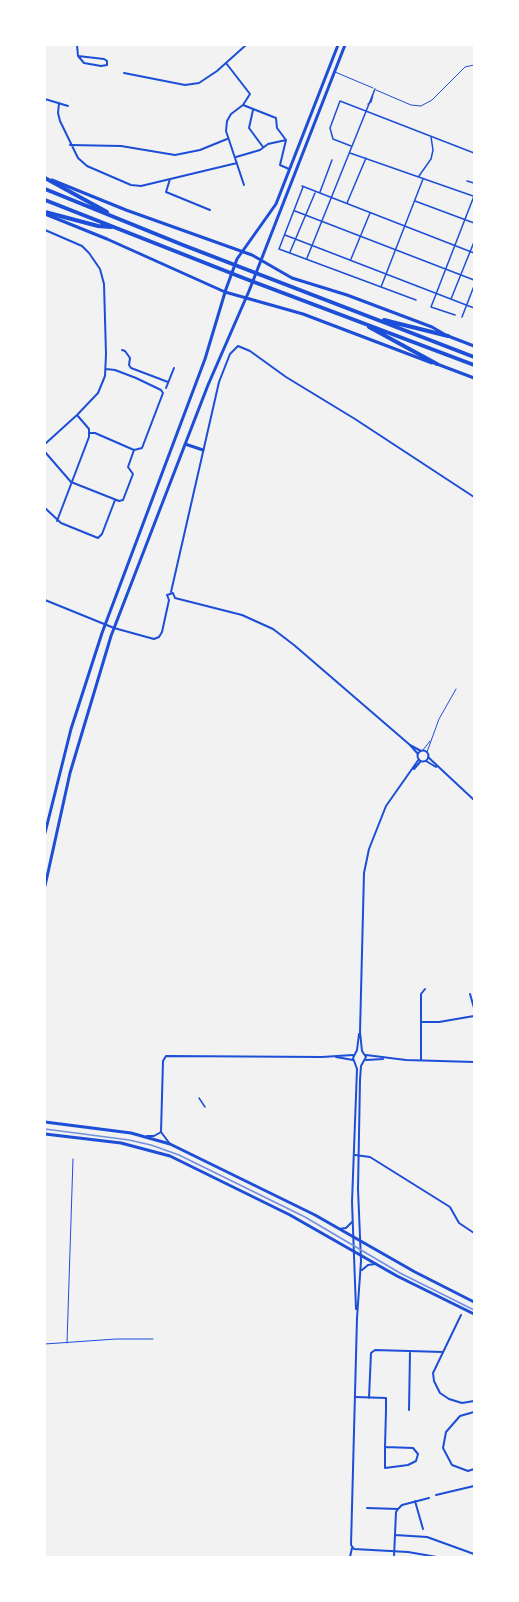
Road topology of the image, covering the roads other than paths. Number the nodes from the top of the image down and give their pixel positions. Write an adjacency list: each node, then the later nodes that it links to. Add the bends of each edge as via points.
1 (77, 45): 5 (street)
2 (246, 45): 6 (street)
3 (338, 45): 29 (main road)
4 (345, 45): 8 (main road)
5 (78, 56): 5 (street, via 84,63 107,64 104,59)
6 (226, 63): 9 (street, via 206,80 193,85); 13 (street, via 249,90)
7 (474, 65): 10 (lane, via 465,67 421,106)
8 (333, 72): 10 (lane); 70 (main road)
9 (124, 74)
10 (375, 89): 16 (street)
11 (45, 99): 12 (street)
12 (59, 103): 14 (street); 20 (street, via 58,113)
13 (243, 105): 15 (street); 25 (street, via 227,121 226,131)
14 (68, 106)
15 (253, 110): 19 (street, via 275,117); 22 (street, via 249,128)
16 (365, 111): 17 (street); 21 (street); 21 (street, via 340,101 330,128 333,139)
17 (430, 136): 24 (street); 30 (street, via 431,159)
18 (227, 139): 20 (street, via 175,155 121,146)
19 (286, 140): 22 (street); 29 (street, via 279,163)
20 (70, 145): 33 (street, via 82,163 131,185)
21 (351, 146): 23 (street)
22 (263, 147): 25 (street)
23 (349, 152): 26 (street); 41 (street)
24 (474, 153)
25 (236, 156): 28 (street)
26 (366, 158): 30 (street); 44 (street)
27 (332, 159): 39 (street)
28 (237, 163): 33 (street); 36 (street)
29 (289, 170): 64 (main road, via 271,212)
30 (418, 177): 32 (street)
31 (45, 178): 51 (highway); 64 (main road)
32 (423, 178): 40 (street); 43 (street)
33 (171, 179): 45 (street, via 166,192)
34 (467, 181): 35 (street)
35 (474, 183)
36 (244, 185)
37 (45, 189): 51 (highway)
38 (316, 192): 39 (street); 46 (street, via 303,187); 49 (street)
39 (320, 193): 41 (street)
40 (474, 196): 50 (street)
41 (332, 198): 44 (street); 52 (street)
42 (45, 200): 55 (highway)
43 (415, 201): 50 (street); 54 (street)
44 (347, 204): 48 (street)
45 (210, 210)
46 (294, 211): 49 (street); 57 (street)
47 (45, 213): 55 (highway); 77 (main road)
48 (370, 213): 54 (street); 58 (street)
49 (306, 216): 52 (street); 59 (street)
50 (465, 220): 53 (street); 62 (street)
51 (126, 222): 85 (highway)
52 (322, 222): 58 (street); 61 (street)
53 (474, 223)
54 (405, 226): 62 (street); 63 (street)
55 (114, 228): 87 (highway)
56 (45, 230): 95 (street, via 82,246 100,269)
57 (285, 235): 59 (street); 66 (street, via 279,249)
58 (360, 237): 63 (street); 69 (street)
59 (295, 238): 61 (street); 66 (street)
60 (474, 242): 65 (street)
61 (312, 245): 68 (street); 69 (street)
62 (455, 245): 65 (street); 71 (street)
63 (396, 250): 71 (street); 72 (street)
64 (242, 251): 70 (main road); 77 (main road)
65 (470, 251): 67 (street); 73 (street)
66 (289, 253): 68 (street)
67 (474, 253)
68 (306, 259): 76 (street)
69 (351, 260): 72 (street)
70 (261, 261): 79 (main road); 88 (main road, via 292,278 347,295)
71 (446, 270): 73 (street); 78 (street)
72 (386, 274): 76 (street); 78 (street)
73 (461, 275): 74 (street); 80 (street)
74 (474, 280)
75 (474, 286): 82 (street)
76 (381, 287): 81 (street)
77 (225, 290): 79 (main road); 115 (main road, via 200,374)
78 (437, 293): 80 (street); 84 (street, via 431,307)
79 (246, 299): 92 (main road, via 303,314); 102 (main road)
80 (452, 299): 82 (street)
81 (416, 300)
82 (467, 305): 83 (street); 86 (street)
83 (474, 308)
84 (455, 315)
85 (369, 316): 88 (highway); 91 (highway)
86 (462, 317)
87 (355, 320): 92 (highway); 93 (highway)
88 (448, 336): 89 (main road)
89 (474, 346)
90 (122, 350): 97 (street, via 129,355 131,368)
91 (474, 357)
92 (437, 364): 96 (main road)
93 (474, 365)
94 (174, 368): 97 (street)
95 (106, 369): 99 (street, via 98,393); 103 (street, via 136,378 163,393 142,448)
96 (474, 378)
97 (168, 382): 98 (street)
98 (166, 388)
99 (77, 415): 100 (street); 101 (street)
100 (90, 434): 103 (street); 106 (street)
101 (45, 444)
102 (185, 444): 104 (main road); 116 (main road)
103 (135, 450): 108 (street, via 128,467 133,474 123,500)
104 (203, 450): 107 (street, via 219,382 230,354 240,346); 111 (street)
105 (45, 452): 106 (street)
106 (71, 482): 108 (street); 110 (street)
107 (474, 498)
108 (115, 501): 110 (street, via 100,537)
109 (45, 508): 110 (street)
110 (57, 521)
111 (171, 592): 112 (street); 114 (street, via 167,595)
112 (175, 598): 114 (street); 119 (street, via 242,615 273,629)
113 (45, 600): 115 (street)
114 (169, 600): 116 (street, via 159,637)
115 (105, 624): 116 (street); 122 (main road, via 71,729)
116 (114, 628): 123 (main road, via 70,773)
117 (456, 689): 118 (lane)
118 (431, 740): 119 (lane); 119 (lane)
119 (422, 752): 120 (street); 120 (street)
120 (423, 759): 121 (street); 129 (street, via 386,806 366,859)
121 (474, 801)
122 (45, 833)
123 (45, 886)
124 (425, 989): 128 (street, via 421,994)
125 (470, 993): 126 (street)
126 (474, 1008)
127 (474, 1016): 128 (street)
128 (421, 1022): 137 (street)
129 (360, 1032): 130 (street); 131 (street)
130 (357, 1051): 131 (street); 133 (street)
131 (362, 1051): 132 (street)
132 (366, 1054): 135 (street); 136 (street)
133 (353, 1055): 134 (street); 138 (street)
134 (336, 1057): 138 (street); 144 (street, via 166,1056)
135 (386, 1058): 136 (street); 137 (street)
136 (366, 1060): 140 (street)
137 (421, 1060): 139 (street)
138 (355, 1062): 140 (street); 148 (street)
139 (474, 1062)
140 (362, 1064): 149 (street)
141 (199, 1098): 142 (street)
142 (205, 1107)
143 (45, 1122): 146 (main road)
144 (161, 1132): 146 (street); 147 (street)
145 (45, 1134): 156 (main road, via 121,1143 170,1156)
146 (146, 1136): 147 (main road)
147 (170, 1144): 152 (main road)
148 (355, 1155): 149 (street); 151 (street)
149 (360, 1155): 153 (street, via 370,1157 450,1207 459,1223); 155 (street)
150 (73, 1159): 165 (lane)
151 (353, 1220): 152 (street, via 348,1227); 154 (street)
152 (339, 1228): 154 (main road)
153 (474, 1233)
154 (354, 1237): 155 (main road); 156 (street)
155 (360, 1240): 157 (street); 160 (main road)
156 (354, 1251): 157 (main road); 163 (street)
157 (361, 1256): 158 (main road); 159 (street)
158 (375, 1264): 159 (street); 161 (main road)
159 (360, 1272): 163 (street)
160 (474, 1302)
161 (474, 1314)
162 (462, 1315): 168 (street)
163 (357, 1318): 169 (street)
164 (153, 1340): 165 (lane)
165 (67, 1343): 166 (lane)
166 (45, 1344)
167 (410, 1352): 168 (street); 170 (street, via 371,1353); 172 (street)
168 (443, 1354): 171 (street, via 434,1373 440,1393 457,1402)
169 (355, 1397): 170 (street); 184 (street)
170 (369, 1398): 174 (street, via 387,1398)
171 (474, 1401)
172 (409, 1410)
173 (474, 1412): 175 (street, via 460,1416 446,1432 443,1448 452,1465 468,1471)
174 (385, 1447): 174 (street, via 385,1467 416,1461 418,1454 414,1448)
175 (474, 1469)
176 (474, 1486): 177 (street)
177 (436, 1495)
178 (429, 1498): 179 (street)
179 (415, 1502): 181 (street); 182 (street)
180 (367, 1508): 181 (street)
181 (398, 1509): 183 (street)
182 (423, 1529)
183 (395, 1535): 185 (street); 186 (street, via 427,1537)
184 (352, 1548): 185 (street); 187 (street)
185 (394, 1551): 188 (street); 189 (street)
186 (474, 1554)
187 (350, 1557)
188 (394, 1557)
189 (437, 1557)

